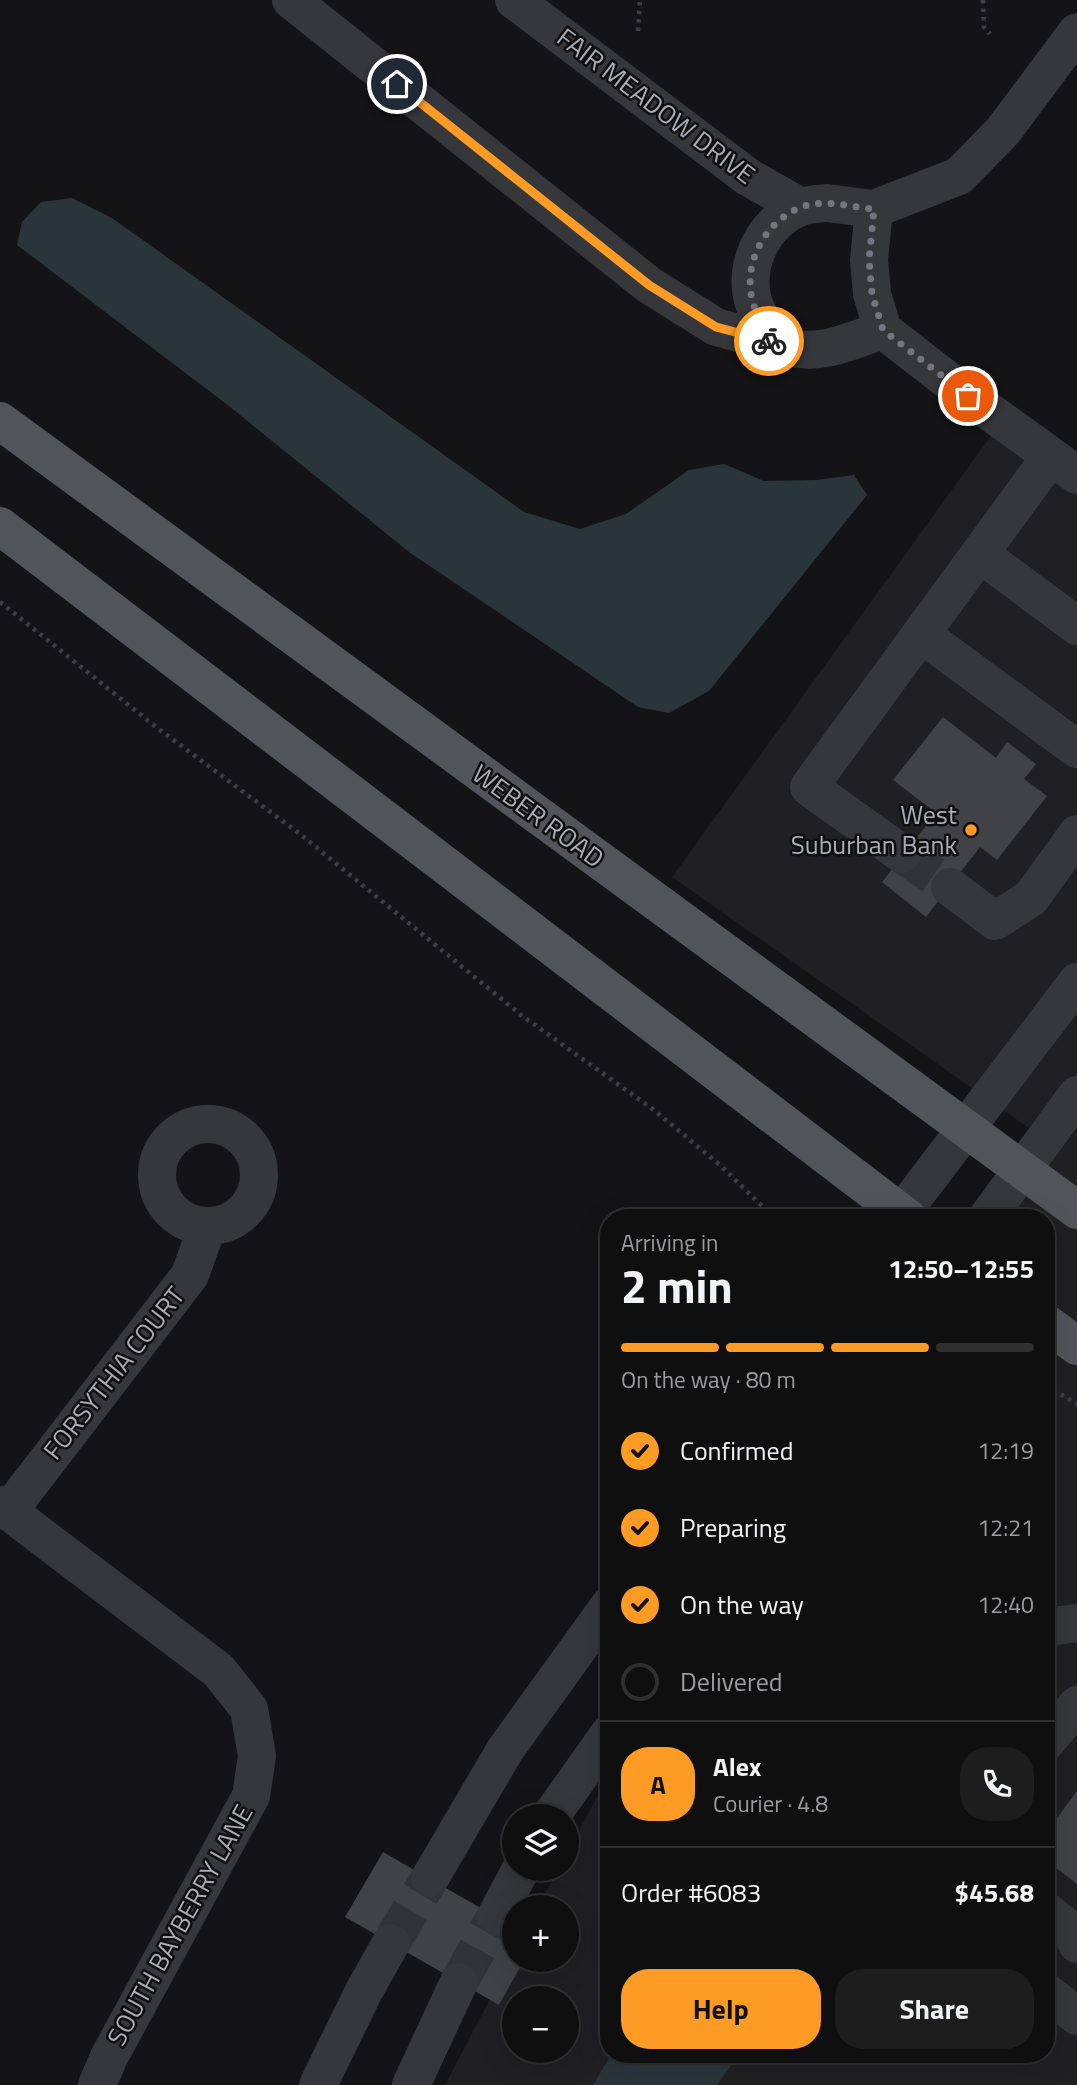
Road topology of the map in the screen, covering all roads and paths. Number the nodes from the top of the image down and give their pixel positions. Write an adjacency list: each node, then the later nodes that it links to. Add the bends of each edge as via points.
1 (291, 0): 11 (street, via 649,285 716,327)
2 (514, 0): 8 (street, FAIR MEADOW DRIVE, via 748,177)
3 (640, 0): 5 (path)
4 (983, 0): 7 (path, via 984,27)
5 (638, 31)
6 (1077, 32): 9 (street, via 1003,131 958,176)
7 (990, 34)
8 (801, 207): 9 (street, via 827,203); 11 (street, via 780,219 753,259 750,283 754,306 765,328)
9 (874, 209): 10 (street, via 869,260 872,294)
10 (883, 330): 11 (street, via 832,348); 13 (street)
11 (783, 345)
12 (0, 421): 25 (main road, WEBER ROAD)
13 (1064, 465): 15 (street)
14 (0, 526): 28 (main road)
15 (980, 554): 17 (street); 18 (street)
16 (0, 602): 27 (path, via 300,834 521,1015 654,1110)
17 (1077, 626)
18 (921, 634): 19 (street); 21 (street, via 808,787)
19 (1077, 749)
20 (1077, 834): 22 (street, via 1031,898 995,920)
21 (902, 855)
22 (950, 887)
23 (1077, 982): 25 (street)
24 (1077, 1095): 26 (street)
25 (965, 1129): 26 (main road, WEBER ROAD); 29 (street)
26 (1022, 1170): 30 (street); 31 (main road, WEBER ROAD)
27 (766, 1209)
28 (893, 1209)
29 (907, 1209)
30 (994, 1209)
31 (1077, 1210)
32 (207, 1227): 37 (street, FORSYTHIA COURT, via 190,1275)
33 (1055, 1330): 34 (main road)
34 (1077, 1346)
35 (1055, 1391): 36 (path)
36 (1077, 1404)
37 (4, 1508): 54 (street, SOUTH BAYBERRY LANE, via 219,1671 249,1709 257,1756 251,1796)
38 (600, 1618): 45 (street, via 505,1750)
39 (1077, 1623): 40 (street)
40 (1055, 1626)
41 (1077, 1705): 42 (street)
42 (1055, 1731)
43 (600, 1747): 44 (street)
44 (559, 1804)
45 (429, 1878)
46 (515, 1881): 47 (street)
47 (496, 1916)
48 (1055, 1918): 50 (street, via 1070,1930)
49 (391, 1943): 55 (street)
50 (1077, 1944)
51 (459, 1982): 56 (street)
52 (1055, 1999): 53 (street)
53 (1077, 2016)
54 (97, 2085)
55 (318, 2085)
56 (411, 2085)

